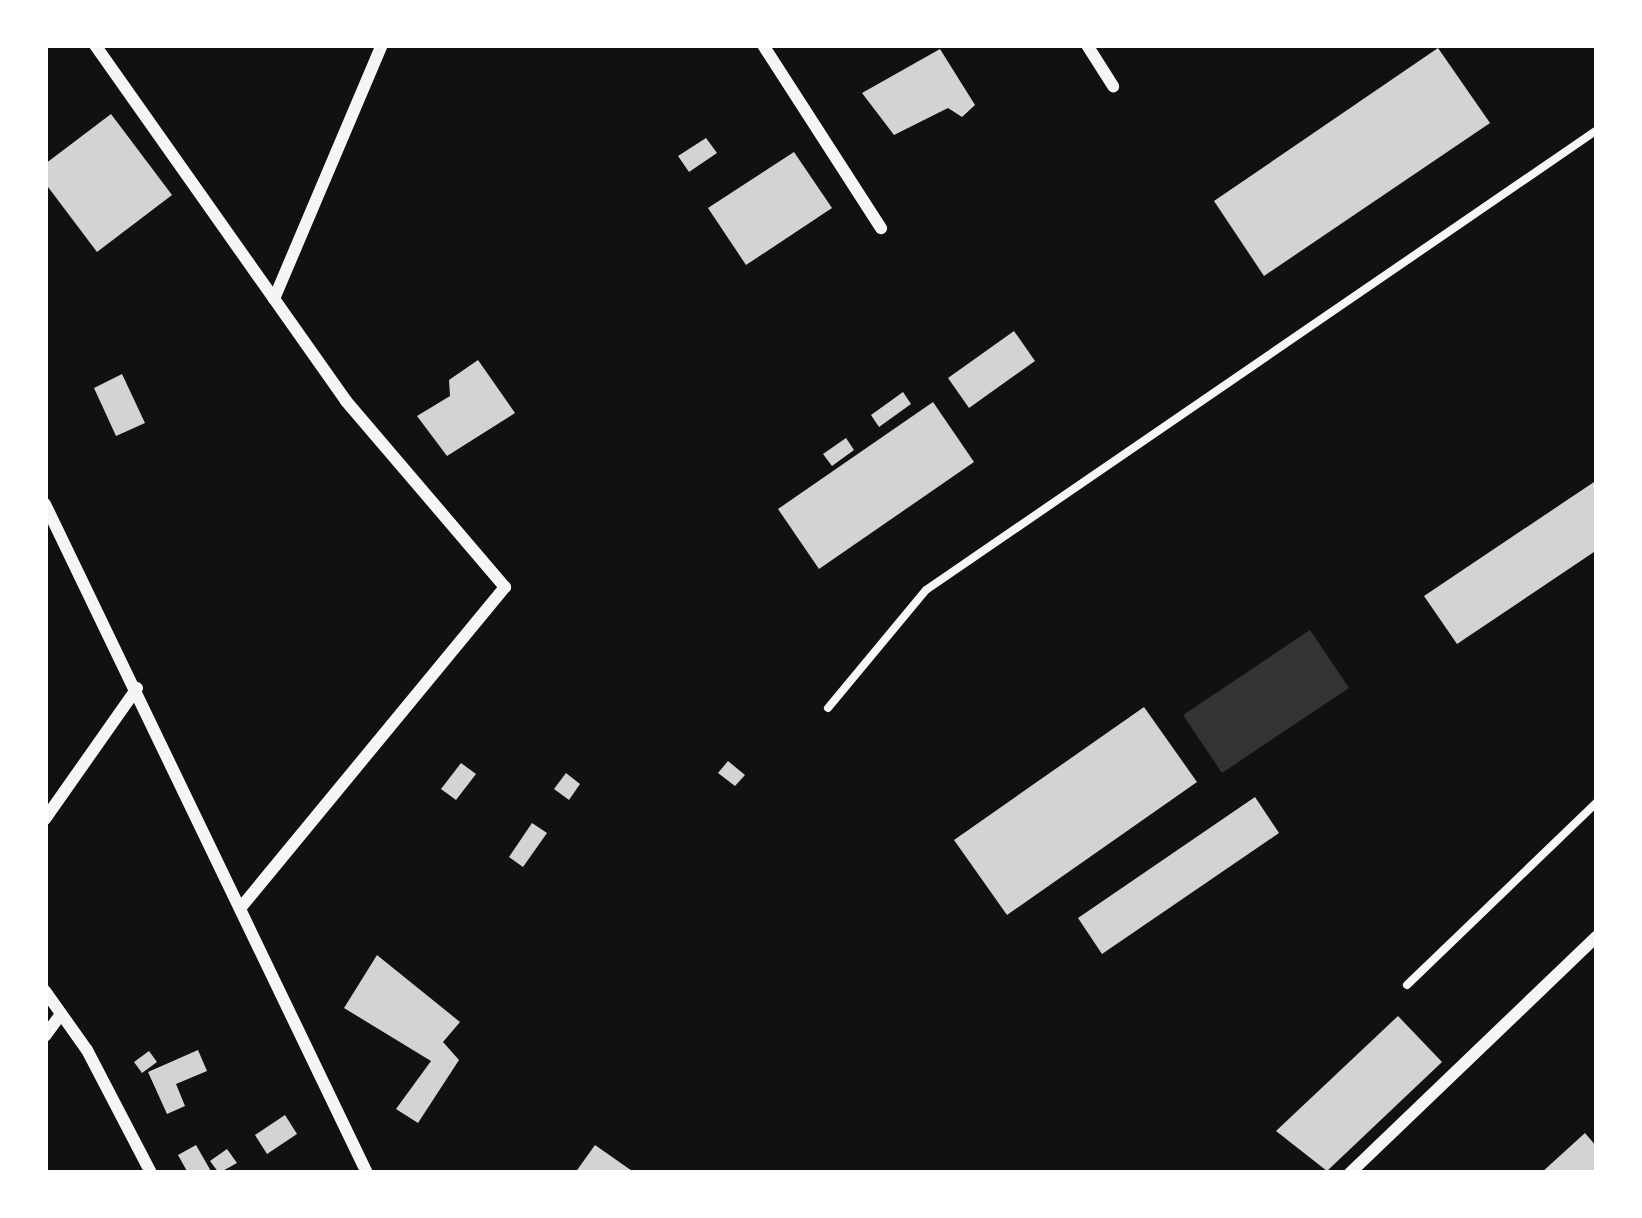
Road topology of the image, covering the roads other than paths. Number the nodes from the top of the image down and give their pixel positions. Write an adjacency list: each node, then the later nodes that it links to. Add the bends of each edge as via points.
1 (95, 45): 8 (street)
2 (382, 45): 8 (street)
3 (763, 45): 7 (street)
4 (1087, 45): 5 (street)
5 (1113, 86)
6 (1597, 130): 11 (lane, via 926,590)
7 (881, 228)
8 (274, 299): 14 (street, via 346,401 505,587)
9 (45, 504): 10 (street)
10 (137, 688): 13 (street); 14 (street)
11 (828, 708)
12 (1597, 802): 16 (lane)
13 (45, 819)
14 (241, 907): 21 (street)
15 (1597, 936): 22 (street)
16 (1407, 986)
17 (45, 991): 18 (street)
18 (61, 1014): 19 (street); 20 (street)
19 (45, 1036)
20 (151, 1173)
21 (367, 1173)
22 (1350, 1173)

